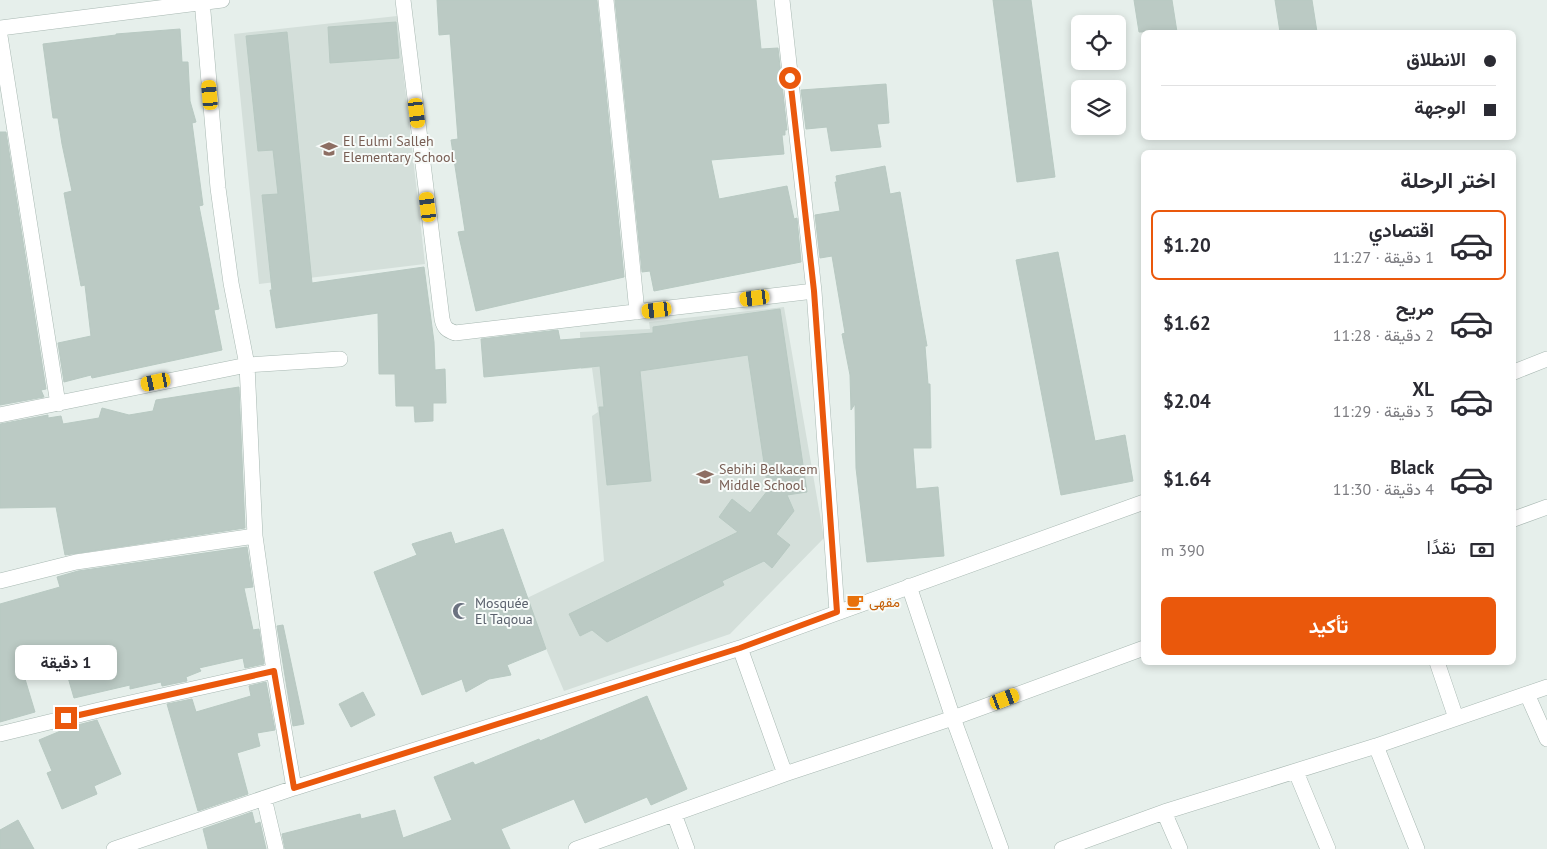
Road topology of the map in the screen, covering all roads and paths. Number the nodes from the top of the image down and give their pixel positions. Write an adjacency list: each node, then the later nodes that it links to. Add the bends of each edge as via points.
1 (222, 0): 5 (street)
2 (403, 0): 9 (street, via 444,327 455,334)
3 (606, 0): 9 (street)
4 (782, 0): 8 (street)
5 (202, 1): 6 (street); 12 (street, via 218,188)
6 (0, 28)
7 (0, 36): 14 (street)
8 (814, 291): 9 (street); 22 (street)
9 (637, 312)
10 (340, 359): 12 (street)
11 (1547, 359): 13 (street)
12 (246, 365): 14 (street); 19 (street)
13 (1516, 371)
14 (58, 404): 15 (street)
15 (0, 415)
16 (1141, 503): 21 (street)
17 (1547, 507): 18 (street)
18 (1516, 518)
19 (255, 536): 20 (street, via 76,562); 26 (street)
20 (0, 581)
21 (909, 586): 22 (street); 29 (street)
22 (837, 612): 23 (street)
23 (740, 648): 35 (street); 36 (street)
24 (1141, 649): 29 (street)
25 (1438, 665): 30 (street)
26 (274, 671): 31 (street); 36 (street)
27 (1547, 687): 28 (street)
28 (1527, 694): 30 (street); 32 (street)
29 (953, 718): 35 (street); 44 (street)
30 (1456, 718): 33 (street)
31 (0, 734)
32 (1547, 739)
33 (1376, 746): 34 (street); 48 (street)
34 (1296, 772): 38 (street); 47 (street)
35 (785, 774): 39 (street)
36 (294, 788): 37 (street)
37 (264, 798): 40 (street); 41 (street)
38 (1164, 812): 45 (street); 46 (street)
39 (674, 814): 42 (street); 43 (street)
40 (114, 849)
41 (276, 849)
42 (576, 849)
43 (686, 849)
44 (1001, 849)
45 (1062, 849)
46 (1180, 849)
47 (1328, 849)
48 (1417, 849)

